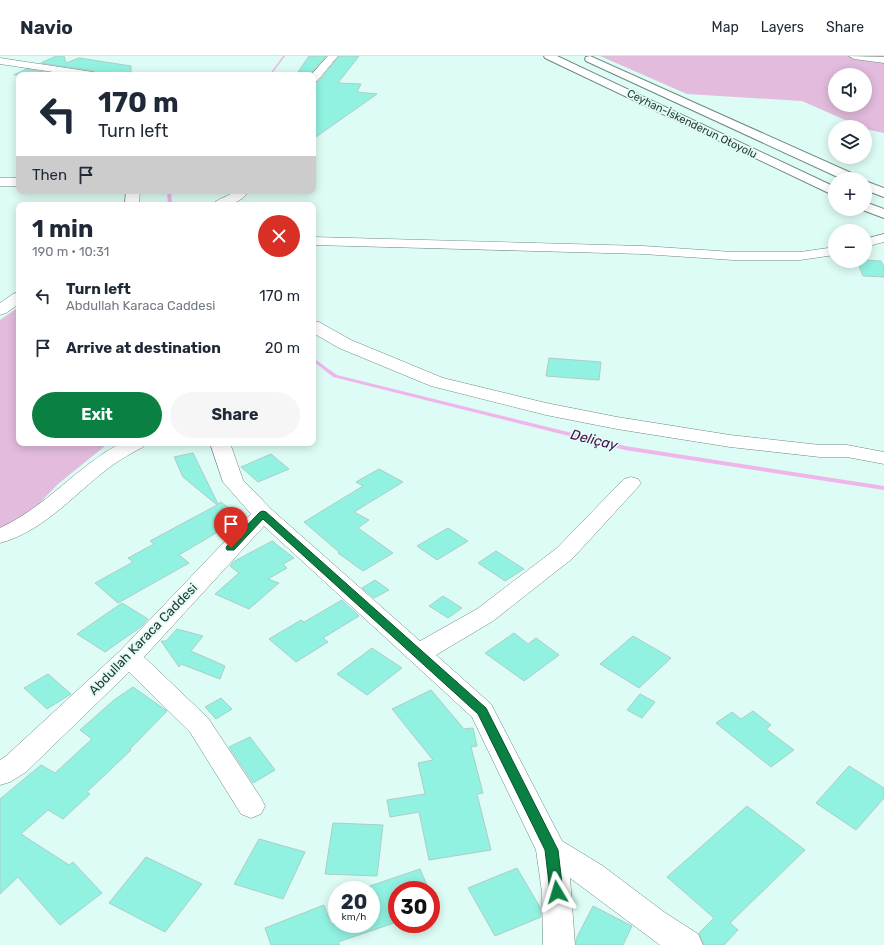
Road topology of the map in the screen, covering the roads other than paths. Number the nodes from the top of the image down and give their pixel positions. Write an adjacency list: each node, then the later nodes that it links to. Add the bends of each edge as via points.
1 (333, 56): 8 (street)
2 (549, 56): 13 (highway, Ceyhan-İskenderun Otoyolu)
3 (584, 56): 9 (highway, Ceyhan-İskenderun Otoyolu)
4 (854, 56): 6 (street)
5 (0, 60): 7 (street)
6 (884, 60)
7 (74, 72)
8 (316, 76)
9 (838, 172)
10 (0, 182): 11 (street)
11 (16, 182)
12 (872, 187): 14 (highway)
13 (828, 189)
14 (884, 193)
15 (239, 194): 16 (street)
16 (226, 202)
17 (872, 209): 18 (highway)
18 (884, 214)
19 (884, 238): 21 (street)
20 (316, 241): 22 (street, via 643,250 733,256 800,256)
21 (872, 241)
22 (828, 252)
23 (16, 299): 24 (street)
24 (0, 310)
25 (316, 328): 28 (street, via 345,344 360,348 425,378 546,409 730,441 820,451 846,451)
26 (130, 446): 31 (street, via 103,461 30,522)
27 (221, 446): 30 (street, via 233,482)
28 (884, 458)
29 (630, 483): 32 (street, via 565,553 485,615)
30 (263, 514): 32 (street); 33 (street, Abdullah Karaca Caddesi)
31 (0, 536)
32 (418, 654): 36 (street, via 482,711)
33 (130, 657): 34 (street, Abdullah Karaca Caddesi, via 16,764); 35 (street, via 199,725)
34 (0, 774)
35 (251, 806)
36 (551, 850): 37 (street, via 557,892); 38 (street, via 592,875)
37 (559, 945)
38 (687, 945)

